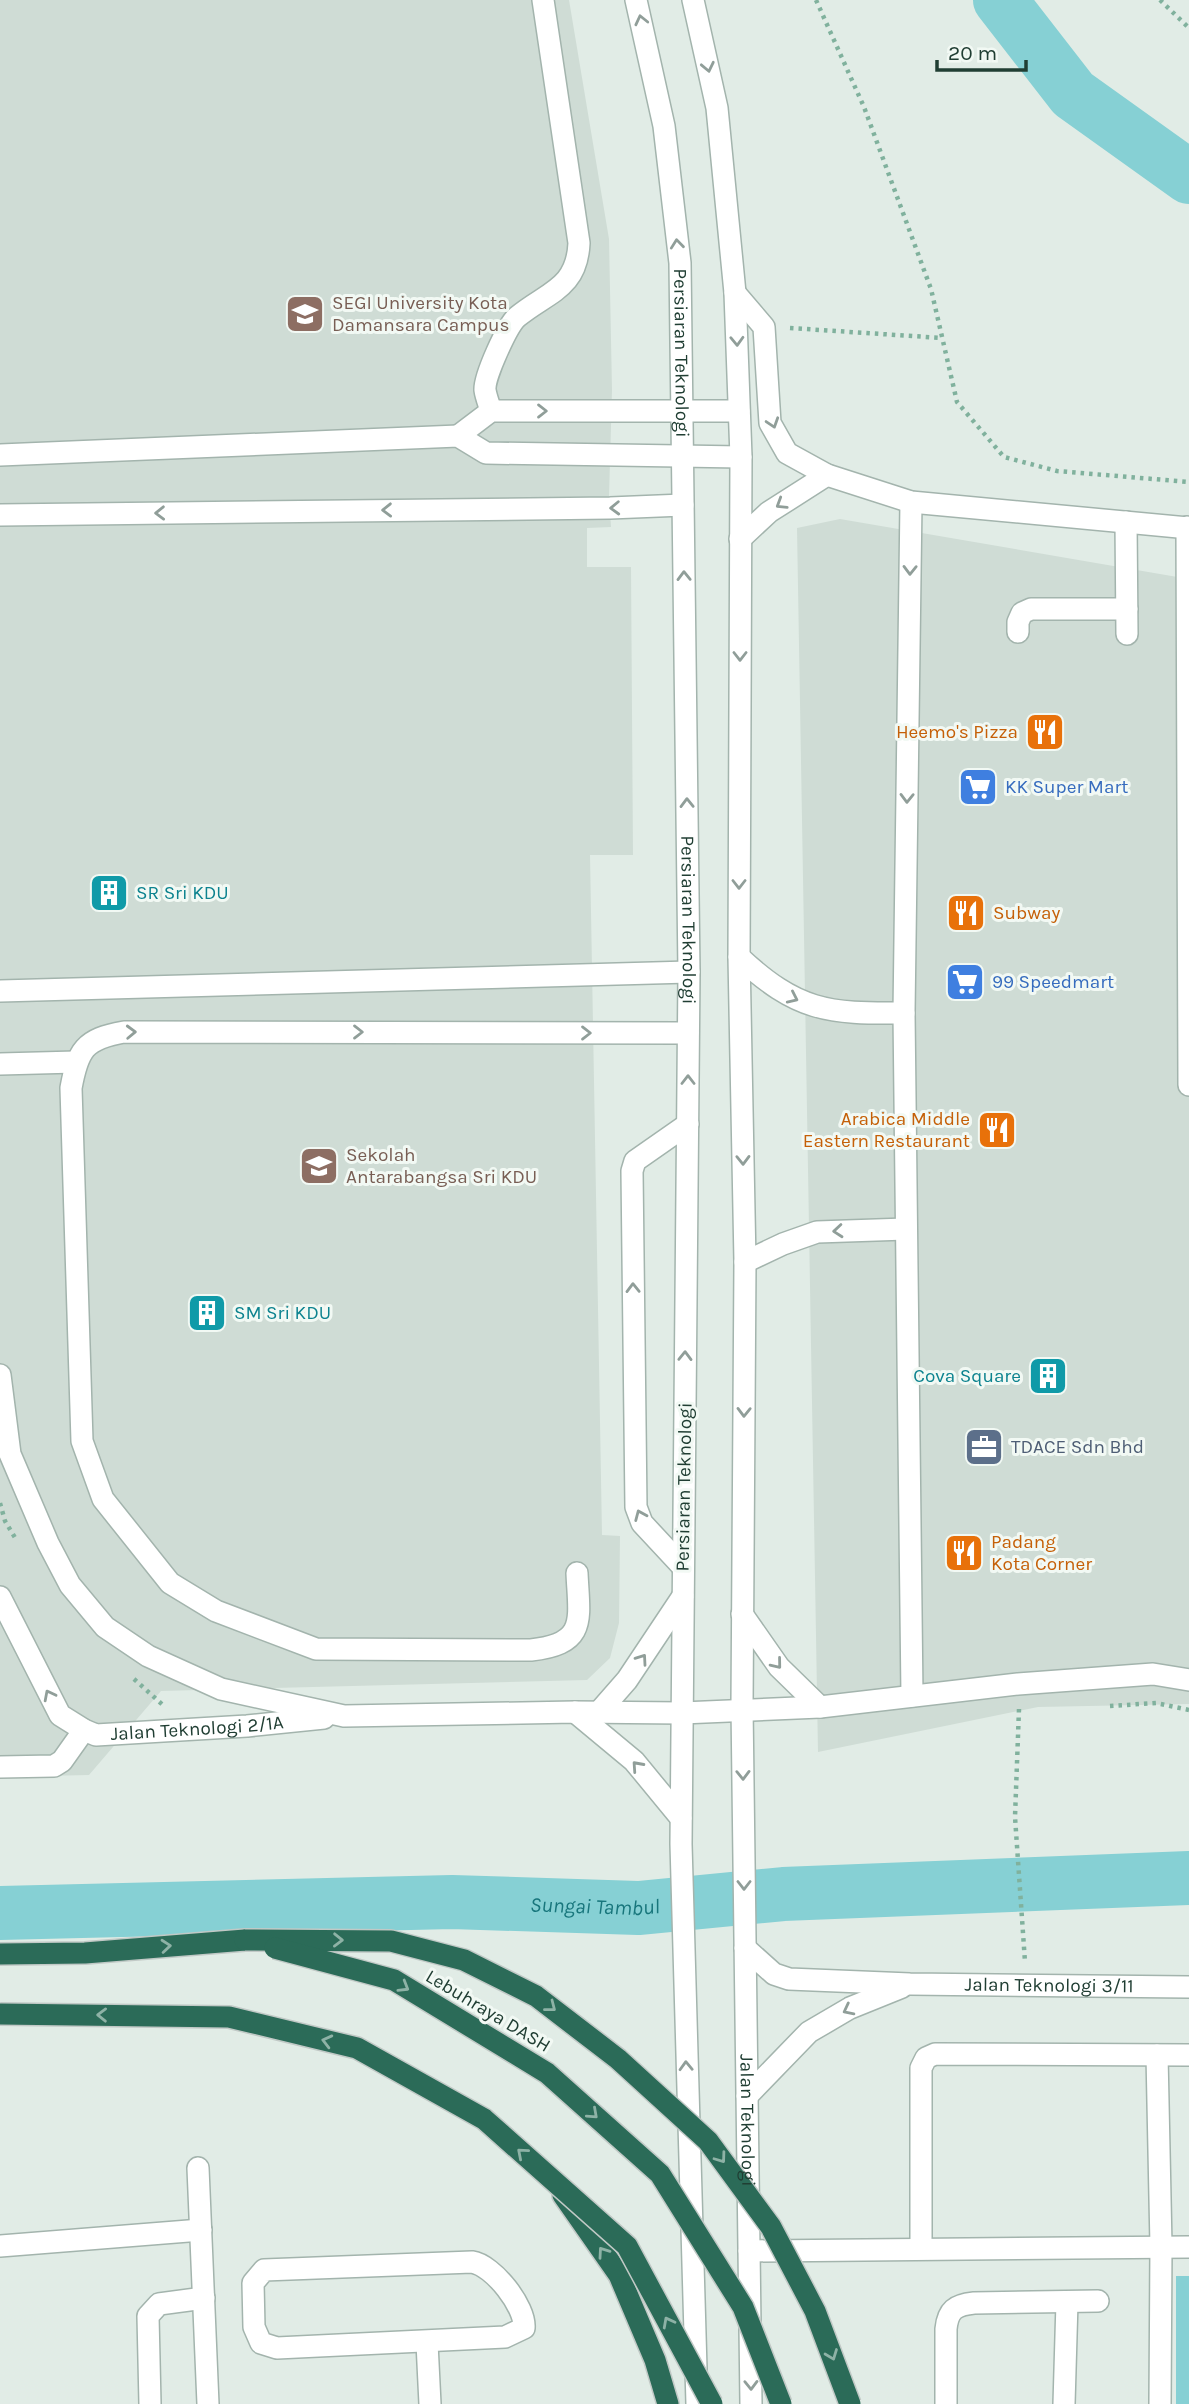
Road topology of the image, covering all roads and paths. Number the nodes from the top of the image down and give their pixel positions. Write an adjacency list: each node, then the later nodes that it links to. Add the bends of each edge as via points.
1 (543, 0): 10 (street, via 578,261 554,293 515,318 502,337 485,388)
2 (636, 0): 11 (street, Persiaran Teknologi, one-way to 2, via 680,263 664,127)
3 (693, 0): 7 (street, one-way to 7, via 717,108)
4 (816, 0): 9 (path, via 869,120 931,289)
5 (1160, 0): 6 (path)
6 (1189, 27)
7 (735, 293): 8 (street); 12 (street, one-way to 12)
8 (764, 327): 9 (path); 17 (street, one-way to 17, via 770,423 787,453)
9 (942, 338): 18 (path, via 957,402 1004,457 1056,471)
10 (491, 411): 11 (street, one-way to 11); 13 (street)
11 (681, 411): 12 (street); 15 (street, Persiaran Teknologi)
12 (739, 411): 16 (street)
13 (458, 436): 14 (street); 15 (street, via 486,453)
14 (0, 455)
15 (682, 456): 16 (street); 20 (street, Persiaran Teknologi)
16 (741, 457): 24 (street)
17 (827, 475): 19 (street); 24 (street, one-way to 24, via 769,512)
18 (1189, 482)
19 (911, 502): 22 (street); 32 (street, one-way to 32)
20 (683, 505): 21 (street, one-way to 21); 30 (street, Persiaran Teknologi, one-way to 20)
21 (0, 515)
22 (1126, 522): 23 (street); 26 (street)
23 (1188, 528): 25 (street)
24 (740, 539): 29 (street, one-way to 29)
25 (1188, 566): 36 (street)
26 (1127, 609): 27 (street, via 1031,609 1022,613); 28 (street)
27 (1018, 632)
28 (1127, 634)
29 (739, 957): 32 (street, one-way to 32, via 786,995 818,1009); 39 (street, one-way to 39)
30 (689, 972): 31 (street); 33 (street, Persiaran Teknologi)
31 (0, 991)
32 (904, 1013): 38 (street)
33 (688, 1033): 34 (street, one-way to 33, via 83,1048 102,1035 124,1032); 37 (street, Persiaran Teknologi, one-way to 33)
34 (76, 1062): 35 (street); 42 (street, via 71,1088 82,1441 103,1499 170,1584 216,1611 316,1649 531,1650 563,1644 576,1630)
35 (0, 1064)
36 (1189, 1085)
37 (688, 1124): 41 (street, Persiaran Teknologi, one-way to 37); 41 (street, one-way to 37, via 642,1523 636,1507 632,1171 635,1161)
38 (906, 1229): 39 (street, one-way to 39, via 817,1232); 48 (street)
39 (745, 1262): 45 (street, one-way to 45)
40 (0, 1375): 58 (street, via 10,1454 24,1490 70,1585 105,1627 148,1657 221,1689)
41 (683, 1566): 43 (street, Persiaran Teknologi)
42 (577, 1573)
43 (683, 1596): 55 (street, one-way to 43, via 627,1680); 57 (street, Persiaran Teknologi)
44 (0, 1597): 59 (street, Jalan Teknologi 2/1A, one-way to 44, via 60,1715)
45 (742, 1614): 50 (street, one-way to 50, via 779,1667); 56 (street)
46 (1189, 1680): 47 (street, via 1153,1674)
47 (1018, 1684): 48 (street); 53 (path)
48 (912, 1696): 50 (street)
49 (1101, 1706): 52 (path, via 1156,1703)
50 (820, 1707): 56 (street)
51 (1033, 1710): 53 (path)
52 (1189, 1710)
53 (1019, 1711): 62 (path, via 1015,1817)
54 (575, 1712): 55 (street); 58 (street); 61 (street, one-way to 54, via 634,1761)
55 (599, 1712): 57 (street)
56 (742, 1712): 57 (street); 64 (street, Jalan Teknologi, one-way to 64)
57 (682, 1713): 61 (street, Persiaran Teknologi)
58 (344, 1716): 59 (street, Jalan Teknologi 2/1A, via 96,1735)
59 (83, 1730): 60 (street, via 54,1766)
60 (0, 1767)
61 (681, 1818): 88 (street, Persiaran Teknologi, one-way to 61)
62 (1023, 1935)
63 (246, 1940): 65 (highway, Lebuhraya DASH, one-way to 63, via 85,1953); 91 (highway, Lebuhraya DASH, one-way to 91, bridge, via 394,1980 547,2073 660,2174 743,2307); 92 (highway, one-way to 92, bridge, via 391,1941 464,1960 536,1996 618,2059 708,2141 771,2227 815,2311)
64 (745, 1940): 66 (street, Jalan Teknologi 3/11, via 774,1974 789,1979); 71 (street, Jalan Teknologi)
65 (0, 1954)
66 (910, 1984): 67 (street, Jalan Teknologi 3/11); 71 (street, one-way to 71, via 850,2008 809,2032)
67 (1189, 1987)
68 (0, 2014): 73 (highway, one-way to 68, bridge, via 484,2119 357,2048 229,2017)
69 (1157, 2055): 70 (street); 76 (street); 78 (street, via 935,2054 926,2058 921,2068)
70 (1189, 2055)
71 (747, 2096): 79 (street, Jalan Teknologi)
72 (198, 2168): 74 (street)
73 (551, 2178): 87 (highway, one-way to 73, bridge, via 655,2360 619,2276); 89 (highway, one-way to 73, bridge, via 627,2246)
74 (201, 2230): 75 (street); 80 (street)
75 (0, 2246)
76 (1161, 2246): 77 (street); 78 (street); 95 (street)
77 (1189, 2246)
78 (921, 2248): 79 (street)
79 (749, 2251): 90 (street, Jalan Teknologi, one-way to 90)
80 (204, 2298): 84 (street, via 159,2304 148,2316); 85 (street)
81 (1098, 2301): 82 (street)
82 (1067, 2302): 93 (street, via 958,2306 947,2317); 94 (street)
83 (427, 2343): 83 (street, via 269,2347 261,2343 254,2327 253,2283 264,2270 273,2268 472,2262 490,2271 525,2319 524,2328 505,2337); 86 (street)
84 (150, 2404)
85 (208, 2404)
86 (430, 2404)
87 (668, 2404)
88 (697, 2404)
89 (712, 2404)
90 (751, 2404)
91 (781, 2404)
92 (850, 2404)
93 (946, 2404)
94 (1064, 2404)
95 (1160, 2404)

